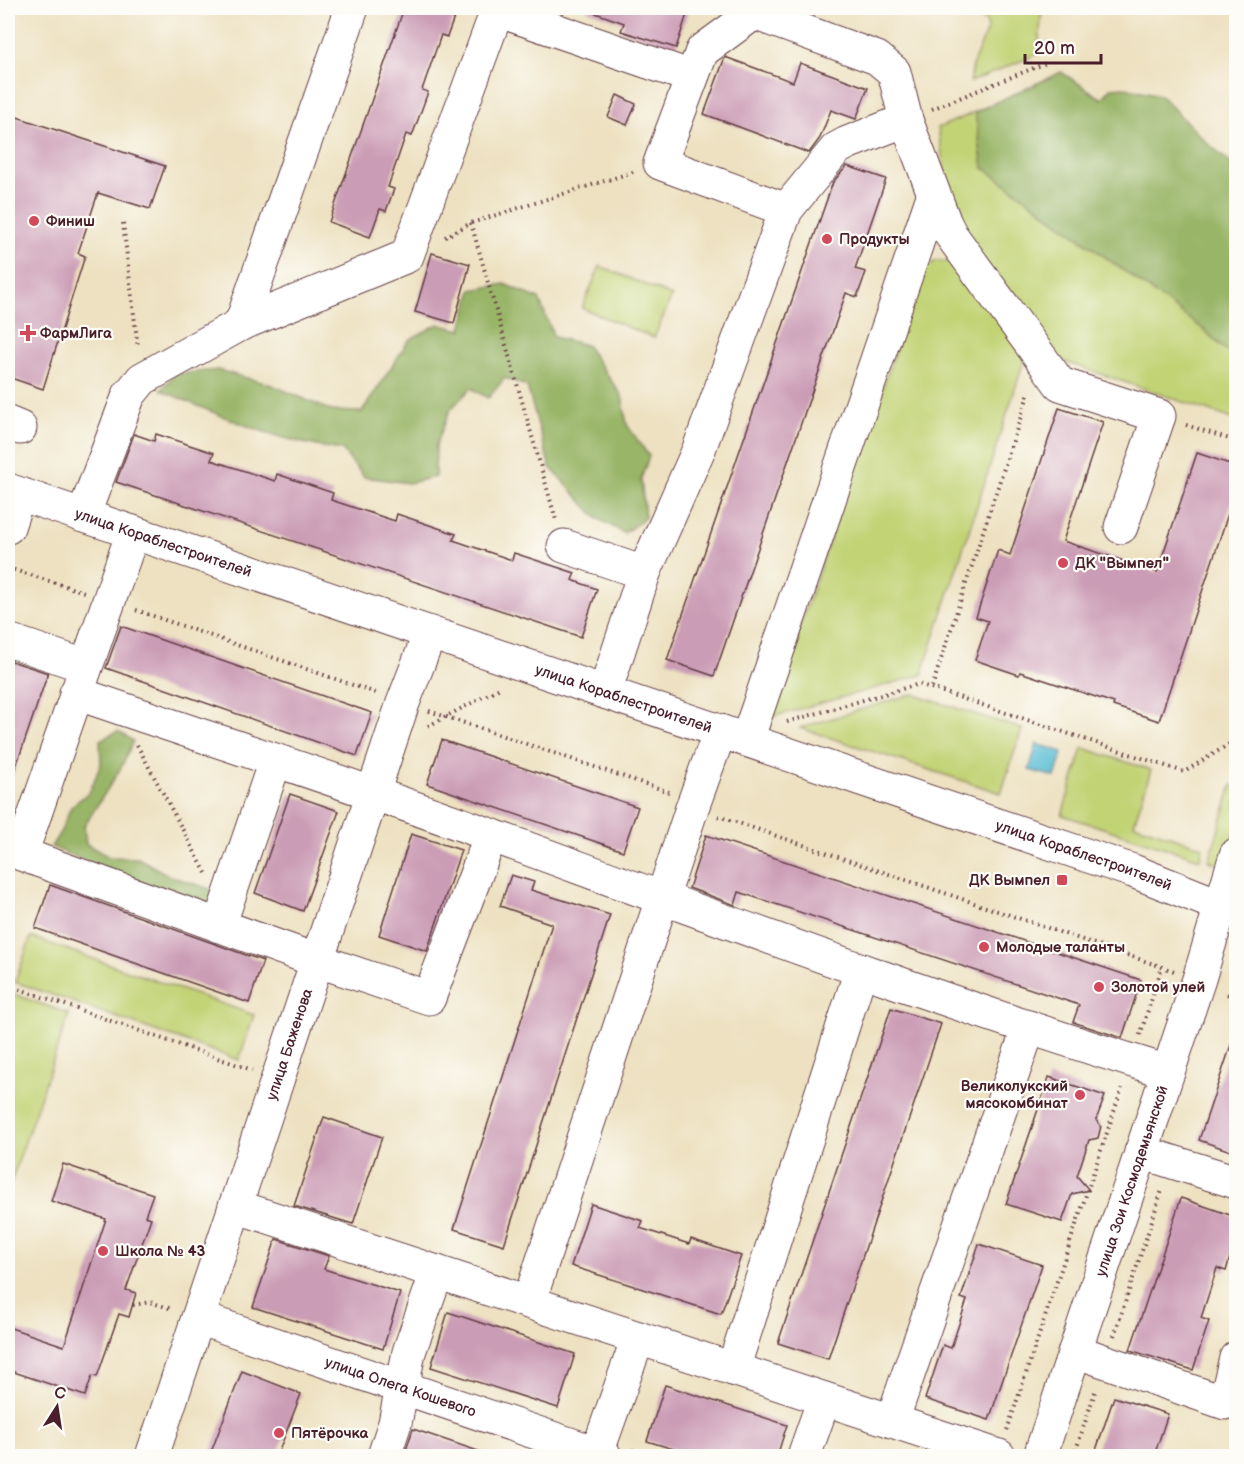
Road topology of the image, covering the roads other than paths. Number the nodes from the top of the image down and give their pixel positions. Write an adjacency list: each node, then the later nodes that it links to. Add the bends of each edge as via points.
1 (352, 8): 8 (street)
2 (498, 9): 4 (street); 8 (street, via 407,256)
3 (751, 10): 4 (street, via 702,51); 5 (street, via 877,58 894,72)
4 (692, 77): 7 (street, via 660,163)
5 (906, 120): 6 (street); 7 (street, via 836,149)
6 (933, 196): 12 (street, via 951,235 1060,384 1159,416); 20 (street)
7 (786, 210): 15 (street, via 699,449)
8 (242, 324): 10 (street, via 142,379 129,395)
9 (13, 492): 10 (street, улица Кораблестроителей); 11 (street)
10 (83, 516): 13 (street, улица Кораблестроителей)
11 (8, 527)
12 (1121, 527)
13 (133, 532): 16 (street, улица Кораблестроителей); 18 (street)
14 (564, 546): 15 (street)
15 (644, 573): 19 (street)
16 (430, 633): 19 (street, улица Кораблестроителей); 22 (street, улица Баженова)
17 (8, 640): 18 (street)
18 (80, 680): 21 (street, via 116,707); 27 (street, via 21,854)
19 (605, 692): 20 (street, улица Кораблестроителей)
20 (739, 735): 25 (street, via 693,804); 26 (street, улица Кораблестроителей, via 1133,871)
21 (275, 761): 22 (street); 27 (street)
22 (373, 795): 23 (street); 28 (street, улица Баженова)
23 (491, 835): 25 (street); 28 (street, via 429,998)
24 (1236, 855): 26 (street, улица Зои Космодемьянской)
25 (661, 899): 29 (street); 36 (street)
26 (1229, 910): 31 (street, улица Зои Космодемьянской, via 1199,979)
27 (222, 917): 28 (street)
28 (317, 961): 34 (street, улица Баженова)
29 (861, 970): 30 (street); 41 (street)
30 (1029, 1027): 31 (street); 44 (street)
31 (1168, 1072): 32 (street, улица Зои Космодемьянской)
32 (1141, 1152): 33 (street); 39 (street, улица Зои Космодемьянской)
33 (1236, 1182)
34 (235, 1206): 35 (street); 37 (street, улица Баженова)
35 (437, 1272): 36 (street); 42 (street, via 409,1352)
36 (529, 1302): 38 (street)
37 (188, 1315): 42 (street, улица Олега Кошевого); 45 (street, улица Баженова)
38 (638, 1338): 41 (street); 47 (street)
39 (1075, 1351): 40 (street, via 1225,1403); 50 (street, улица Зои Космодемьянской)
40 (1236, 1358)
41 (733, 1369): 43 (street)
42 (402, 1388): 46 (street); 47 (street, улица Олега Кошевого)
43 (824, 1399): 44 (street); 48 (street)
44 (892, 1421): 49 (street)
45 (160, 1454)
46 (384, 1456)
47 (600, 1456)
48 (804, 1456)
49 (999, 1456)
50 (1040, 1456)

